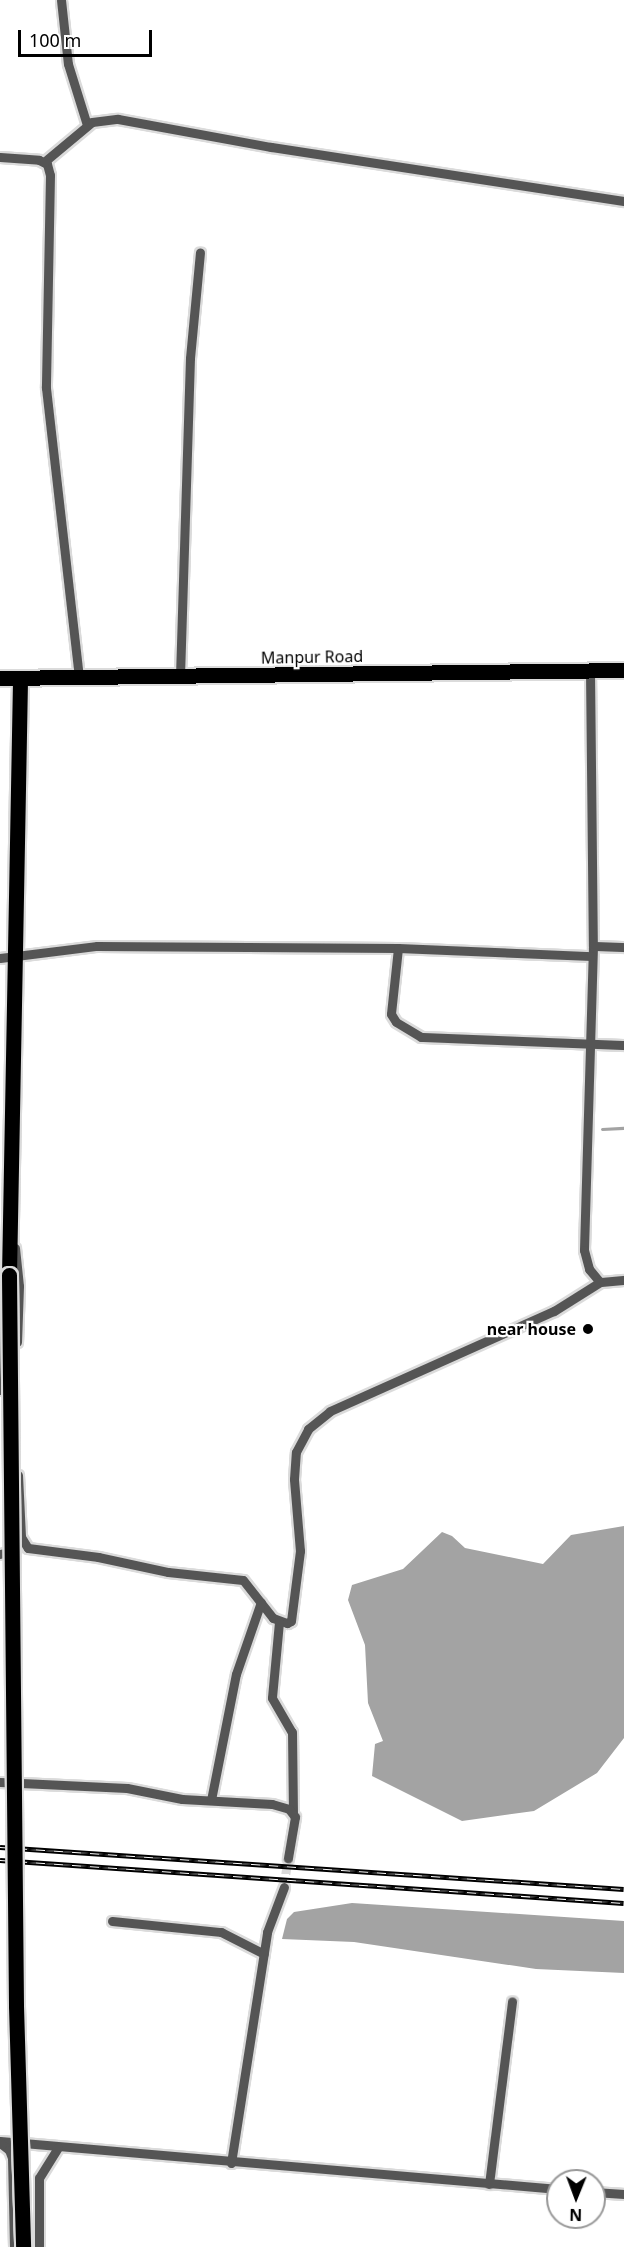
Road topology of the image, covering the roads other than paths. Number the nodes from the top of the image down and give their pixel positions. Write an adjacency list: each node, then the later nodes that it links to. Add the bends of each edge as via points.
1 (61, 0): 2 (street, via 68,64)
2 (87, 125): 4 (street); 5 (street, via 97,121 135,121 272,147)
3 (0, 157): 4 (street)
4 (44, 162): 10 (street, via 50,175 46,388)
5 (624, 201)
6 (200, 252): 9 (street, via 190,358)
7 (590, 670): 8 (main road, Manpur Road); 9 (main road, Manpur Road); 15 (street)
8 (624, 670)
9 (180, 676): 10 (main road, Manpur Road)
10 (78, 677): 12 (main road, Manpur Road)
11 (0, 678): 12 (main road, Manpur Road)
12 (20, 678): 16 (main road)
13 (624, 947): 15 (street)
14 (398, 948): 15 (street); 16 (street, via 97,946); 17 (street, via 391,1014 396,1022 421,1037)
15 (593, 951): 17 (street)
16 (7, 958): 19 (main road)
17 (592, 1044): 18 (street); 22 (street, via 584,1250 589,1269)
18 (624, 1046)
19 (11, 1231): 20 (main road); 24 (street, via 19,1286 16,1449 21,1537)
20 (9, 1268): 23 (street, via 0,1286); 37 (main road, bridge)
21 (624, 1281): 22 (street)
22 (600, 1282): 27 (street, via 554,1311 330,1411 308,1429 296,1452 294,1479 300,1551 291,1621)
23 (0, 1390)
24 (27, 1548): 25 (street); 26 (street, via 98,1557 168,1572 238,1579 247,1583)
25 (0, 1554)
26 (261, 1602): 27 (street); 29 (street, via 236,1674)
27 (279, 1622): 30 (street, via 272,1698 292,1732)
28 (0, 1782): 29 (street, via 127,1788 182,1799)
29 (211, 1800): 30 (street, via 272,1804)
30 (293, 1813): 31 (street)
31 (288, 1858)
32 (284, 1887): 34 (street, via 267,1932)
33 (112, 1921): 34 (street, via 221,1932)
34 (264, 1954): 39 (street)
35 (512, 2001): 40 (street)
36 (0, 2142): 37 (street); 44 (street, via 12,2158)
37 (20, 2143): 38 (street); 45 (main road, bridge)
38 (58, 2147): 39 (street); 46 (street, via 39,2178)
39 (231, 2163): 40 (street)
40 (489, 2184): 41 (street)
41 (546, 2188)
42 (606, 2193): 43 (street)
43 (624, 2194)
44 (14, 2247)
45 (23, 2247)
46 (39, 2247)

